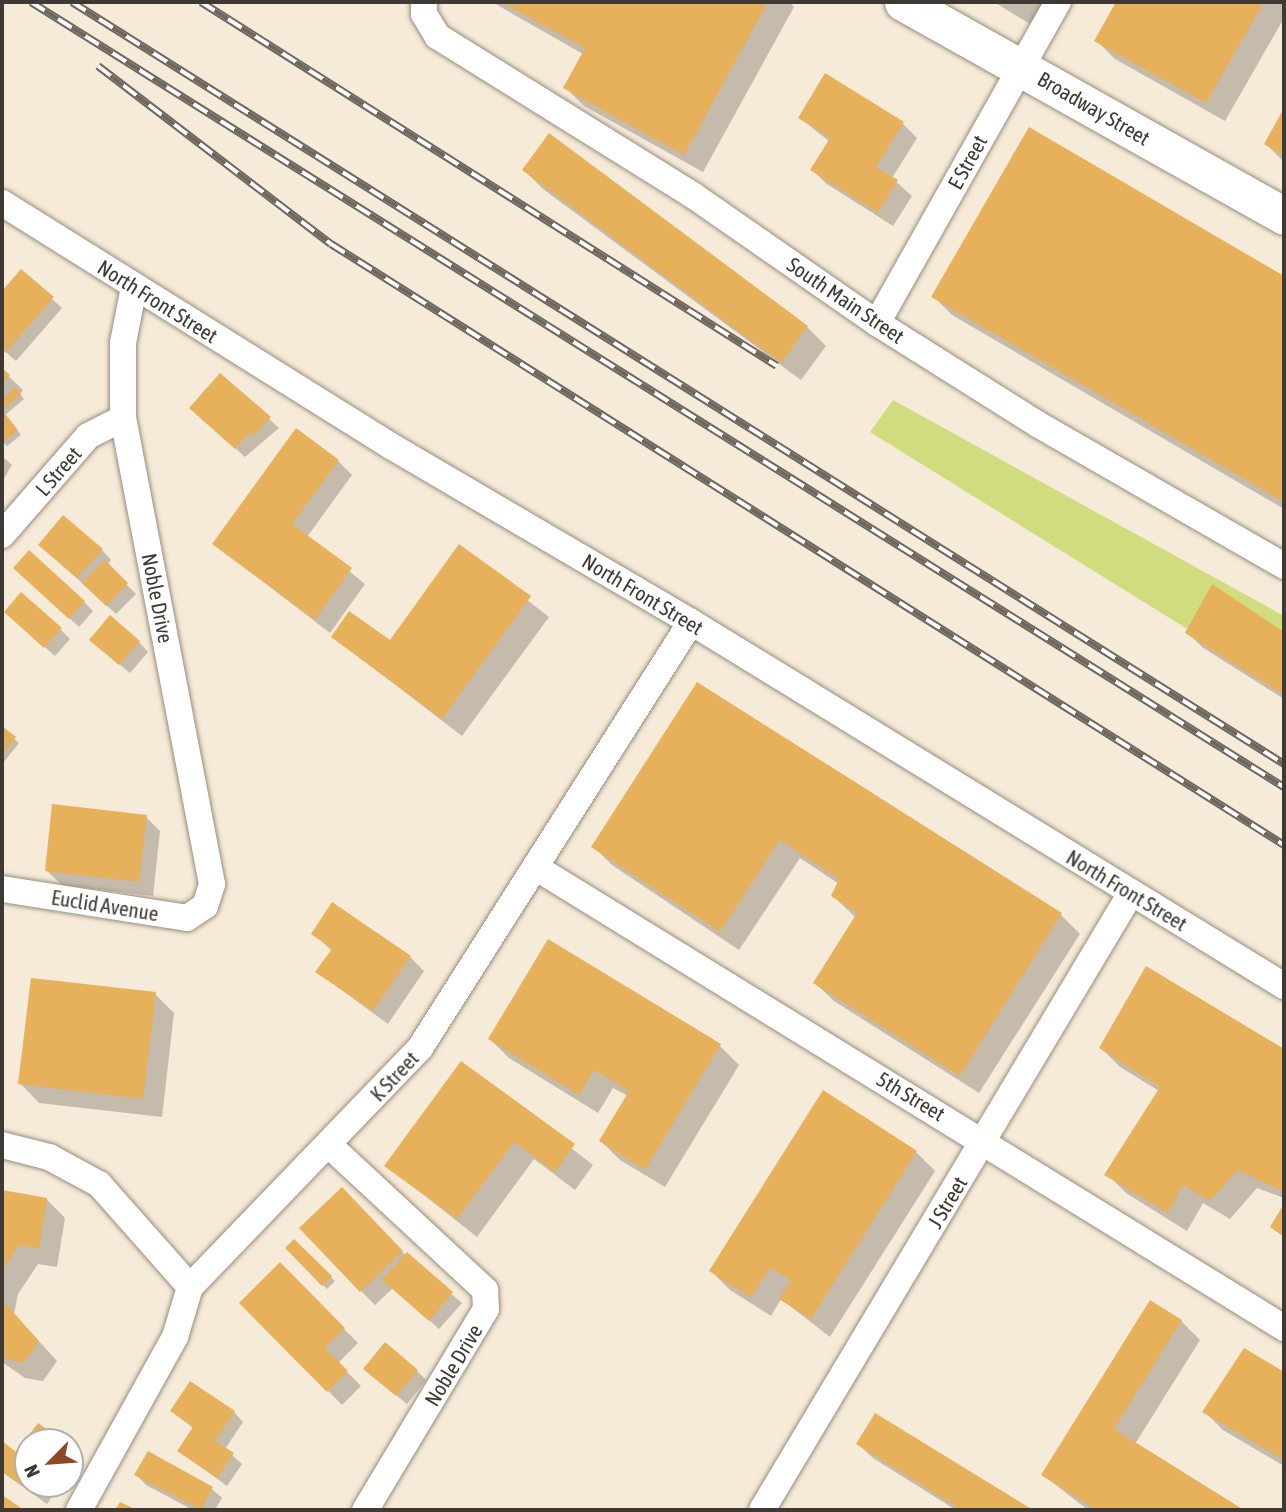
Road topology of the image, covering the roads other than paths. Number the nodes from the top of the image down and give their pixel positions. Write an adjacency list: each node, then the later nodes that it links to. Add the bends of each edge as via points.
1 (903, 2): 4 (street, Broadway Street)
2 (1058, 2): 4 (street, E Street)
3 (424, 8): 8 (street, South Main Street, via 437,36 694,196)
4 (1020, 66): 6 (street, Broadway Street); 8 (street, E Street)
5 (2, 203): 7 (street, North Front Street)
6 (1284, 216)
7 (134, 287): 9 (street, Noble Drive, via 123,343); 12 (street, North Front Street, via 391,446)
8 (877, 323): 11 (street, South Main Street, via 1039,425)
9 (124, 418): 10 (street, L Street, via 88,436); 16 (street, Noble Drive, via 212,884)
10 (2, 536)
11 (1284, 566)
12 (691, 622): 13 (street, K Street); 15 (street, North Front Street)
13 (535, 867): 18 (street, 5th Street); 20 (street, K Street, via 420,1048)
14 (2, 889): 16 (street, Euclid Avenue, via 187,918)
15 (1131, 892): 17 (street, North Front Street); 18 (street, J Street)
16 (205, 906)
17 (1284, 986)
18 (984, 1140): 22 (street, 5th Street); 25 (street, J Street)
19 (2, 1145): 21 (street, via 49,1157 99,1184)
20 (330, 1146): 21 (street, K Street); 24 (street, Noble Drive, via 485,1290 486,1309)
21 (190, 1287): 23 (street, K Street, via 175,1337)
22 (1284, 1328)
23 (79, 1510)
24 (365, 1510)
25 (762, 1510)

